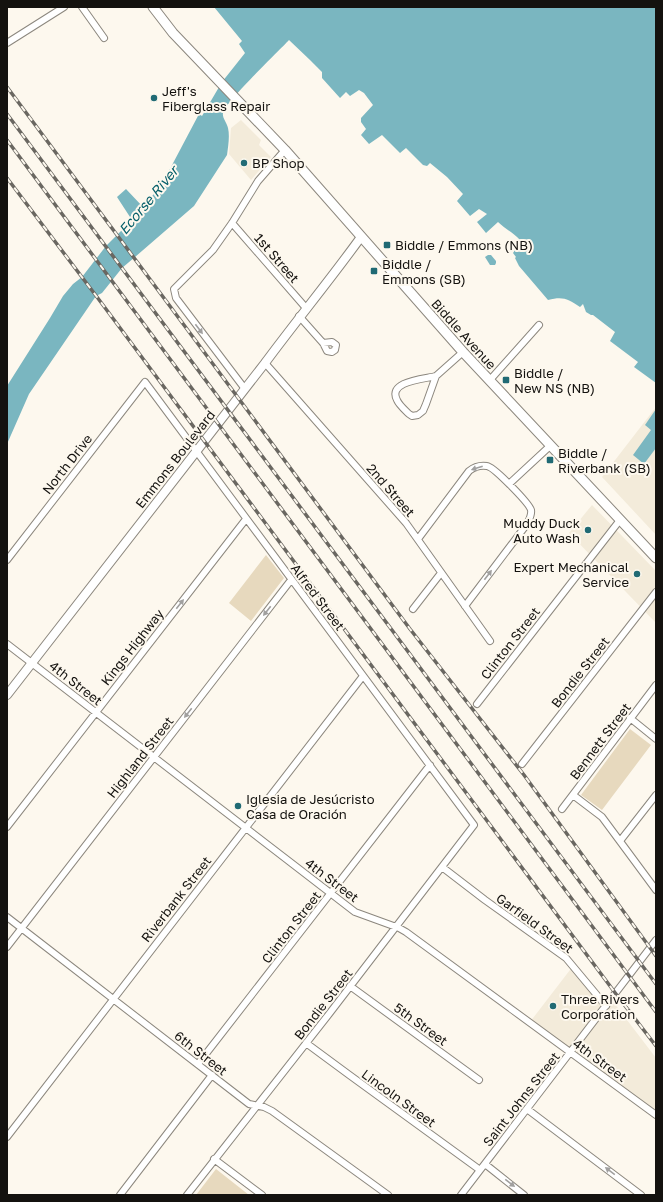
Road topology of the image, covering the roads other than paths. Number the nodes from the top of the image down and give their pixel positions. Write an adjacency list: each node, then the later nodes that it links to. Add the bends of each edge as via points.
1 (64, 7): 5 (street)
2 (82, 7): 4 (street)
3 (153, 7): 6 (main road, Biddle Avenue, via 173,33)
4 (104, 38)
5 (7, 43)
6 (285, 150): 7 (street, via 258,181); 8 (main road, Biddle Avenue)
7 (232, 223): 9 (street, 1st Street); 18 (street, one-way to 18, via 213,250 174,289 176,298)
8 (361, 237): 9 (street, Emmons Boulevard); 13 (main road, Biddle Avenue)
9 (306, 308): 10 (street, Emmons Boulevard)
10 (300, 316): 12 (street); 14 (street, Emmons Boulevard)
11 (538, 325): 16 (street)
12 (323, 343)
13 (463, 352): 15 (street); 16 (main road, Biddle Avenue)
14 (265, 363): 18 (street, Emmons Boulevard); 24 (street, 2nd Street, via 406,523)
15 (436, 376): 15 (street, via 409,381 395,391 397,401 409,414 414,416 423,411)
16 (489, 381): 19 (main road, Biddle Avenue)
17 (145, 382): 20 (street, Alfred Street); 26 (street, North Drive)
18 (245, 389): 20 (street, Emmons Boulevard)
19 (550, 446): 21 (street); 23 (main road, Biddle Avenue)
20 (196, 451): 22 (street, Alfred Street); 34 (street, Emmons Boulevard)
21 (509, 484): 24 (street, one-way to 24, via 489,466 472,469); 30 (street, one-way to 21, via 529,520 530,507)
22 (246, 519): 28 (street, Alfred Street); 39 (street, Kings Highway, one-way to 22)
23 (620, 520): 25 (main road, Biddle Avenue); 38 (street, Clinton Street)
24 (418, 540): 27 (street, 2nd Street)
25 (656, 558)
26 (7, 560)
27 (441, 572): 30 (street, 2nd Street); 31 (street)
28 (291, 580): 35 (street, Alfred Street); 42 (street, Highland Street, one-way to 42)
29 (656, 592): 43 (street, Bondie Street)
30 (465, 606): 32 (street, 2nd Street)
31 (413, 609)
32 (490, 641)
33 (7, 644): 34 (street, 4th Street)
34 (32, 663): 37 (street, Emmons Boulevard); 39 (street, 4th Street)
35 (363, 676): 44 (street, Alfred Street); 50 (street, Riverbank Street)
36 (656, 685): 40 (street, Bennett Street)
37 (7, 695)
38 (477, 704)
39 (96, 713): 42 (street, 4th Street); 49 (street, Kings Highway)
40 (630, 718): 41 (street); 45 (street, Bennett Street)
41 (656, 739)
42 (154, 757): 50 (street, 4th Street); 57 (street, Highland Street)
43 (522, 764)
44 (430, 765): 48 (street, Alfred Street); 54 (street, Clinton Street)
45 (573, 795): 47 (street, Bennett Street); 51 (street, via 602,817)
46 (656, 795): 51 (street)
47 (562, 809)
48 (474, 825): 52 (street, Bondie Street)
49 (7, 827)
50 (246, 828): 54 (street, 4th Street); 61 (street, Riverbank Street)
51 (620, 841): 53 (street)
52 (442, 866): 56 (street, Bondie Street); 62 (street, Garfield Street, via 566,958)
53 (656, 890)
54 (331, 893): 56 (street, 4th Street, via 355,912); 65 (street, Clinton Street)
55 (7, 917): 57 (street, 6th Street)
56 (395, 927): 60 (street, Bondie Street); 64 (street, 4th Street, via 406,932)
57 (21, 928): 59 (street, Highland Street); 61 (street, 6th Street)
58 (656, 940): 62 (street, Saint Johns Street)
59 (7, 947)
60 (350, 986): 63 (street, Bondie Street); 67 (street, 5th Street)
61 (113, 998): 65 (street, 6th Street); 71 (street, Riverbank Street)
62 (606, 1006): 64 (street, Saint Johns Street)
63 (306, 1043): 68 (street, Bondie Street); 74 (street, Lincoln Street)
64 (571, 1052): 69 (street, Saint Johns Street); 70 (street, 4th Street)
65 (198, 1064): 66 (street, 6th Street)
66 (212, 1075): 68 (street, 6th Street, via 249,1104); 75 (street)
67 (479, 1080)
68 (256, 1106): 72 (street, Bondie Street); 78 (street, 6th Street, via 272,1111)
69 (527, 1109): 73 (street, Saint Johns Street); 81 (street, one-way to 69)
70 (656, 1115)
71 (7, 1137)
72 (214, 1159): 76 (street, Bondie Street); 77 (street)
73 (484, 1164): 74 (street, Saint Johns Street); 80 (street, one-way to 80)
74 (480, 1170): 79 (street, Saint Johns Street)
75 (120, 1195)
76 (187, 1195)
77 (262, 1195)
78 (388, 1195)
79 (461, 1195)
80 (524, 1195)
81 (641, 1195)

